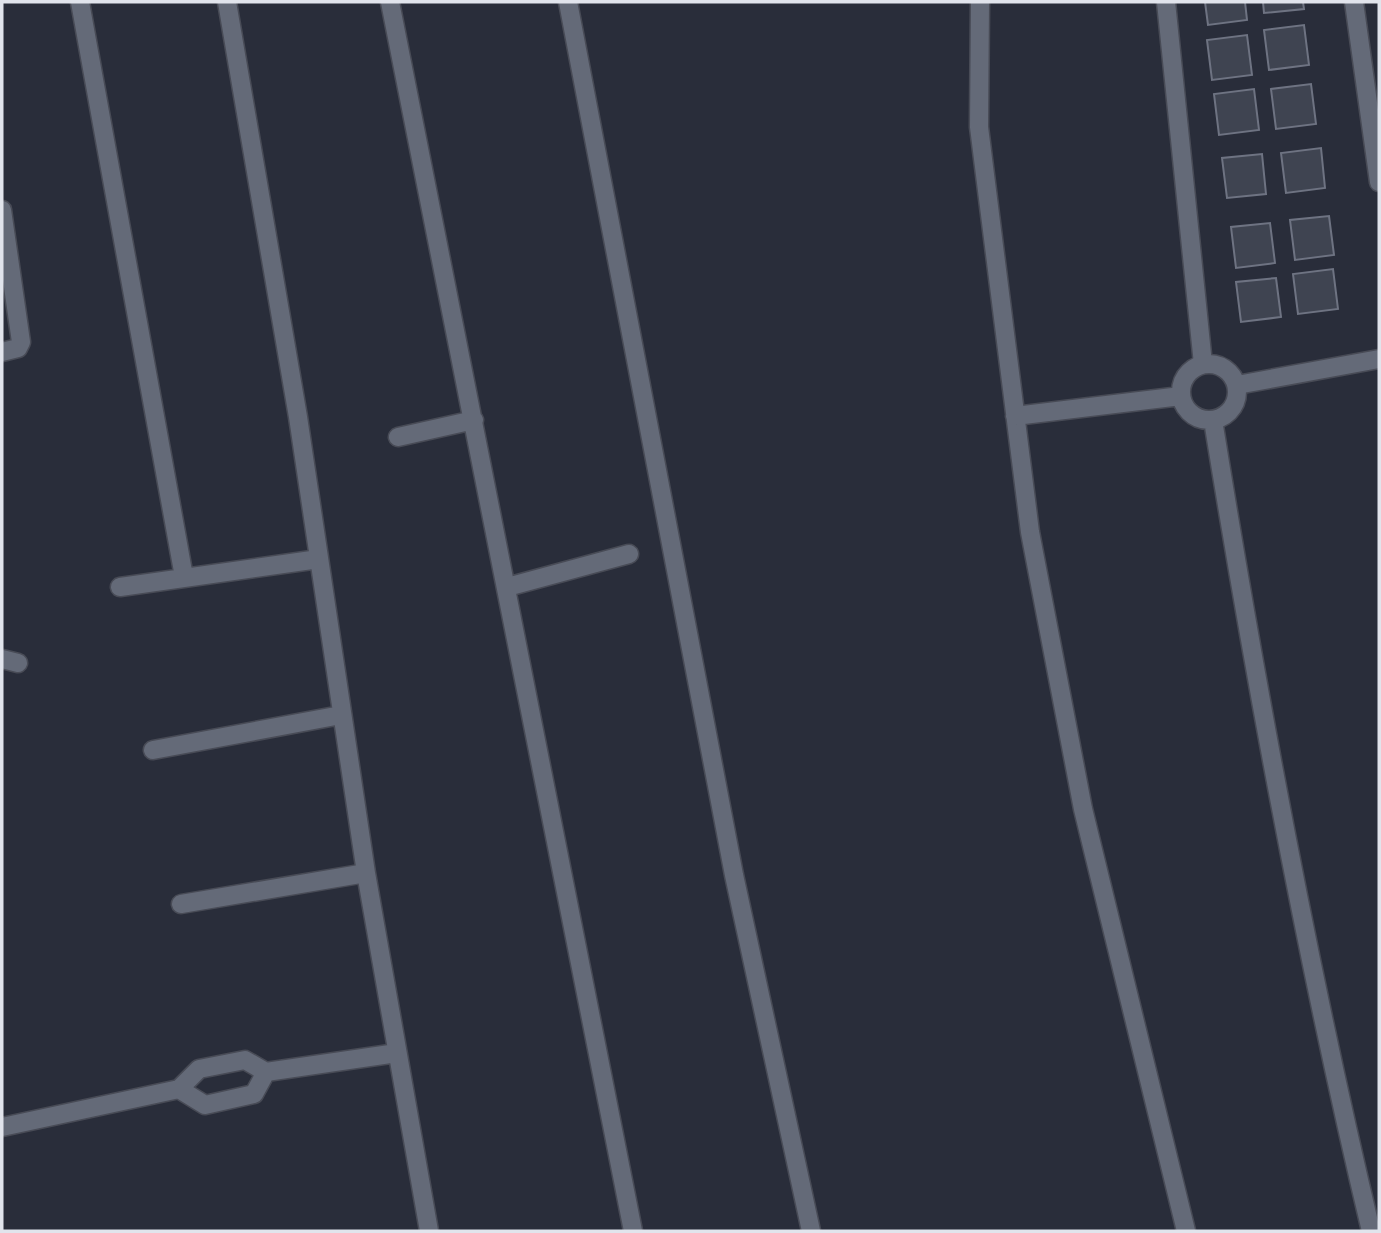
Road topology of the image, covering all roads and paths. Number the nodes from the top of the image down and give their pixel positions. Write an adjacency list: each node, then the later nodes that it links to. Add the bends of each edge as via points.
1 (80, 2): 21 (street)
2 (227, 2): 20 (street)
3 (390, 2): 16 (street)
4 (568, 2): 34 (street, via 734,875)
5 (980, 2): 15 (street, via 979,127)
6 (1166, 2): 12 (street)
7 (1354, 2): 8 (street)
8 (1379, 182)
9 (2, 209): 10 (street, via 21,342 18,348)
10 (2, 352)
11 (1379, 359): 13 (street)
12 (1203, 364): 13 (street, via 1228,370); 14 (street, via 1186,376)
13 (1237, 385): 17 (street, via 1235,404)
14 (1181, 396): 15 (street); 17 (street, via 1192,414)
15 (1015, 416): 35 (street, via 1030,532 1083,809)
16 (474, 420): 18 (street); 23 (street)
17 (1213, 420): 36 (street, via 1287,853)
18 (398, 437)
19 (629, 554): 23 (street)
20 (319, 559): 21 (street); 24 (street)
21 (184, 577): 22 (street)
22 (120, 587)
23 (508, 587): 33 (street)
24 (341, 715): 25 (street); 26 (street)
25 (153, 750)
26 (366, 873): 27 (street); 28 (street)
27 (181, 904)
28 (397, 1053): 29 (street); 32 (street)
29 (266, 1072): 30 (street, via 245,1060 204,1068); 30 (street, via 254,1094 205,1105)
30 (179, 1089): 31 (street)
31 (2, 1127)
32 (429, 1231)
33 (634, 1231)
34 (811, 1231)
35 (1186, 1231)
36 (1371, 1231)

